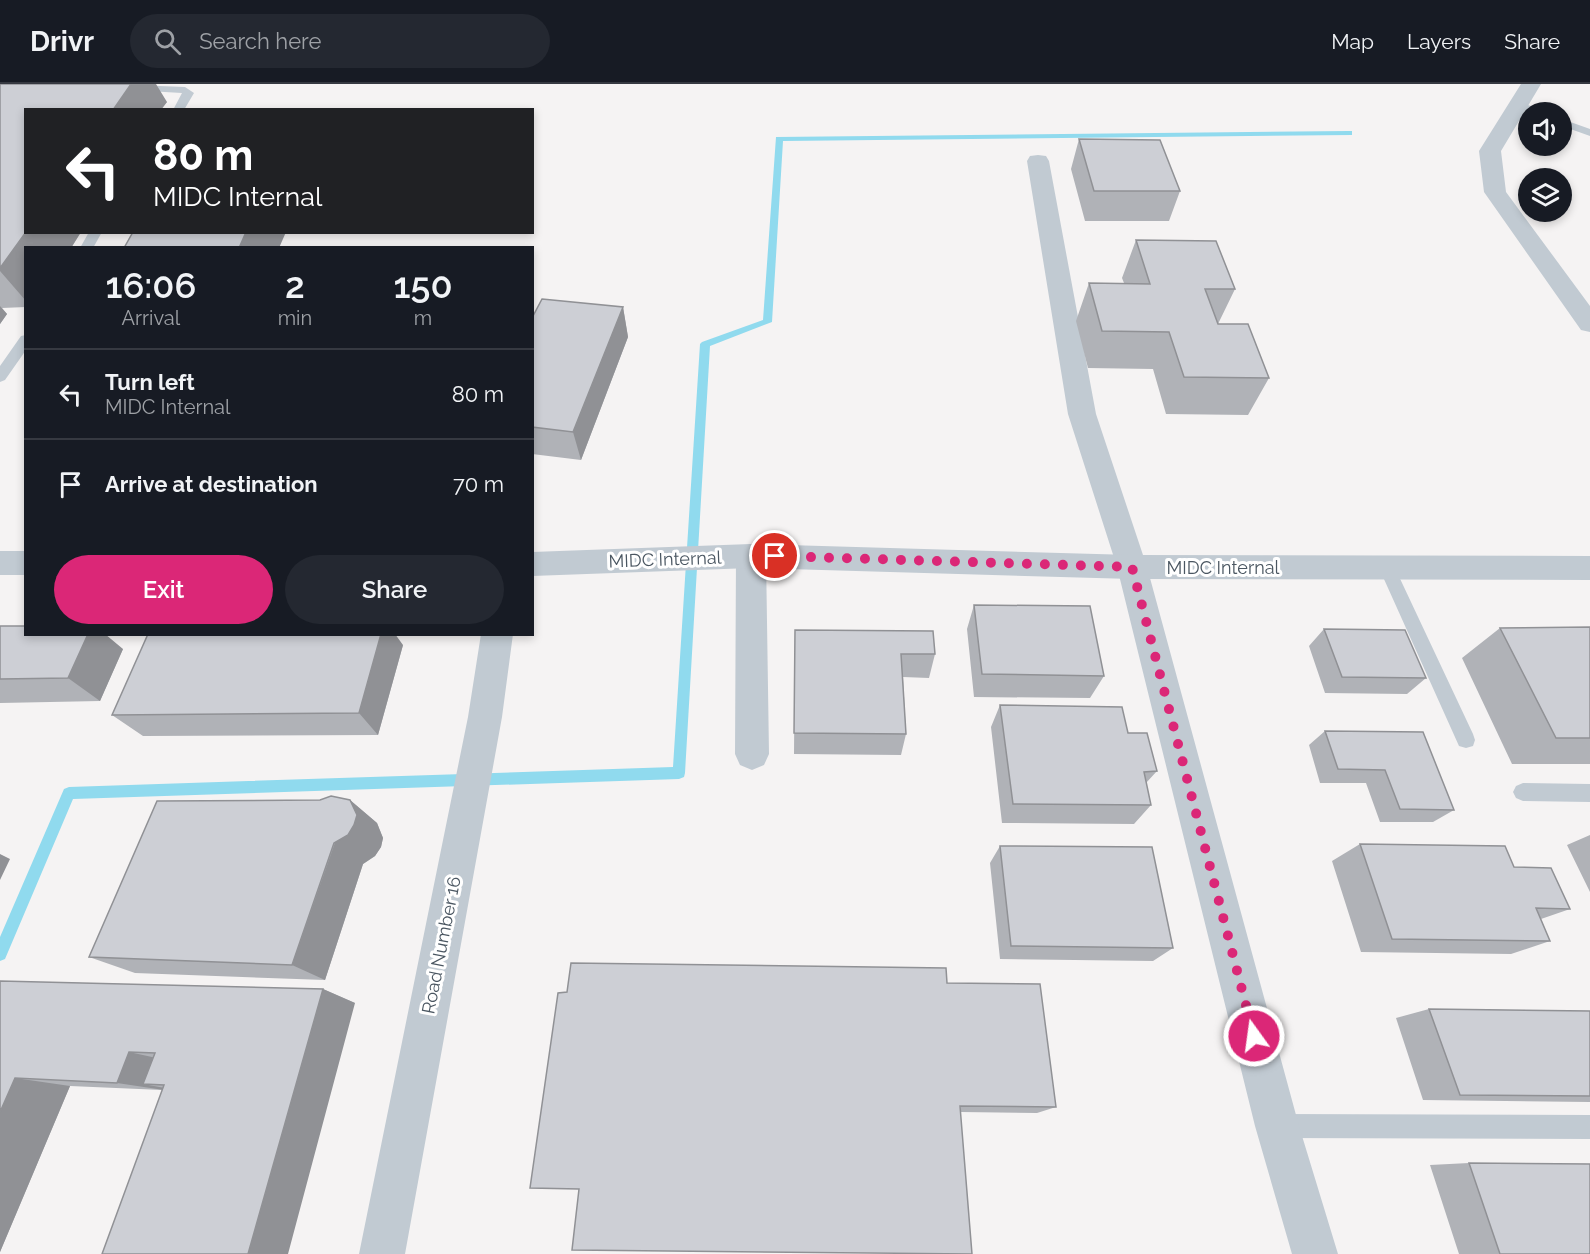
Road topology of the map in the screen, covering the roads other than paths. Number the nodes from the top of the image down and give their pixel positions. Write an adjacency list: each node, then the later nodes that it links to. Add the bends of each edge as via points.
1 (1531, 84): 3 (street)
2 (119, 87): 4 (lane, via 185,90 189,93)
3 (1530, 102)
4 (179, 108)
5 (1518, 121): 9 (street, via 1490,151 1495,192)
6 (1572, 126): 7 (lane)
7 (1590, 133)
8 (1038, 161): 16 (street, via 1082,414)
9 (1590, 324)
10 (24, 342): 11 (lane)
11 (0, 377)
12 (751, 556): 15 (street, MIDC Internal); 16 (street, MIDC Internal); 21 (street)
13 (0, 563): 14 (street)
14 (24, 563)
15 (534, 564)
16 (1132, 567): 17 (street, MIDC Internal); 24 (street)
17 (1387, 568): 18 (street, MIDC Internal); 20 (lane)
18 (1590, 568)
19 (497, 636): 26 (street, Road Number 16, via 485,717)
20 (1466, 740)
21 (752, 754)
22 (1523, 792): 23 (lane)
23 (1590, 793)
24 (1277, 1126): 25 (lane); 27 (street)
25 (1590, 1127)
26 (382, 1254)
27 (1315, 1254)

